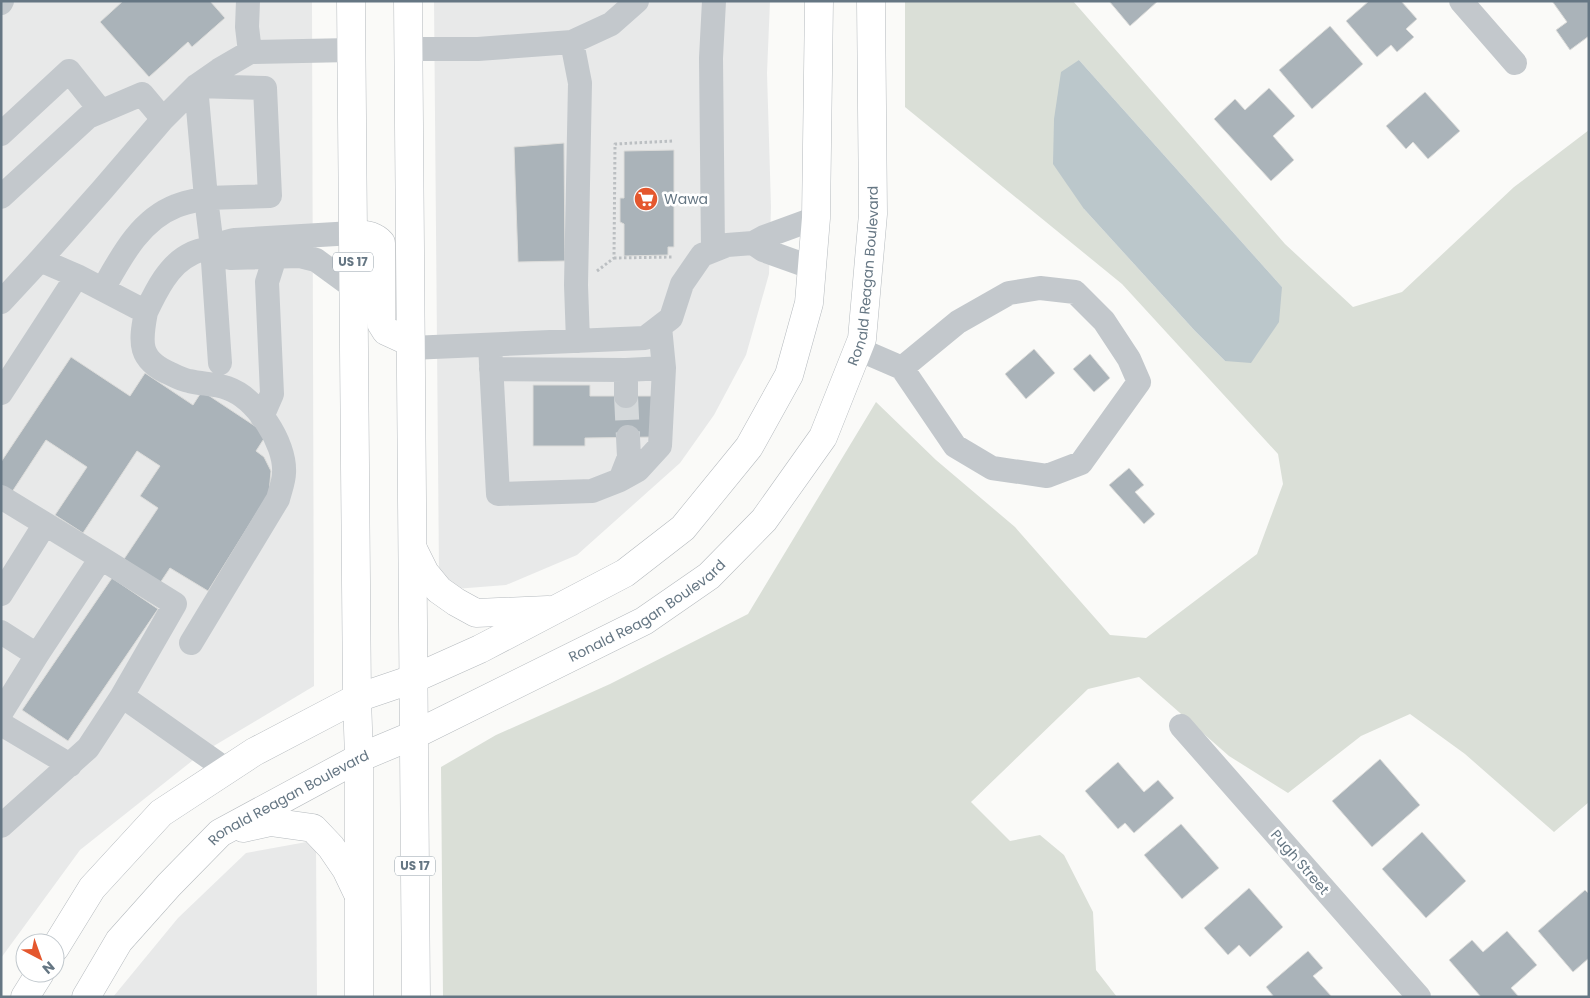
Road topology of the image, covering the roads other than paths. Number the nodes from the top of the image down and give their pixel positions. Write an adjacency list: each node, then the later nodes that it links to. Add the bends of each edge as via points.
1 (248, 1): 13 (street)
2 (351, 1): 12 (main road, US 17)
3 (408, 1): 11 (main road, US 17)
4 (714, 1): 26 (street, via 711,58)
5 (818, 1): 22 (main road)
6 (856, 1): 18 (main road, via 861,87)
7 (871, 1): 18 (main road, Ronald Reagan Boulevard)
8 (1461, 1): 14 (street)
9 (624, 5): 10 (street, via 611,24)
10 (572, 42): 11 (street, via 478,49); 36 (street, via 580,83)
11 (408, 49): 38 (main road, US 17)
12 (351, 50): 13 (street); 23 (main road, US 17)
13 (250, 52): 15 (street)
14 (1516, 63)
15 (196, 86): 17 (street); 21 (street); 21 (street, via 265,88 270,196)
16 (101, 111): 17 (street, via 142,94); 19 (street, via 69,71); 20 (street, via 88,117)
17 (163, 119): 28 (street)
18 (872, 133): 39 (main road, Ronald Reagan Boulevard, via 873,214 862,338)
19 (1, 134)
20 (1, 197)
21 (206, 198): 25 (street); 32 (street, via 176,206 152,220 131,242)
22 (816, 218): 24 (street); 29 (main road)
23 (352, 233): 25 (street, via 235,240); 31 (main road, US 17); 38 (main road, via 371,236 381,242 382,323 386,332)
24 (753, 244): 26 (street, via 727,245); 29 (street)
25 (212, 248): 27 (street, via 231,258); 34 (street, via 190,254 173,267); 40 (street)
26 (713, 250): 35 (street, via 702,255 682,284 671,318)
27 (275, 256): 31 (street, via 316,260); 47 (street, via 267,282 272,394)
28 (40, 260): 30 (street); 33 (street)
29 (813, 268): 55 (main road, via 809,303 789,375 749,447 683,528 625,573)
30 (77, 276): 32 (street); 45 (street)
31 (353, 287): 61 (main road, US 17)
32 (103, 289): 34 (street)
33 (1, 302)
34 (146, 312): 47 (street, via 143,348 150,361 187,381 228,389 244,398)
35 (660, 327): 36 (street, via 645,338); 42 (street)
36 (578, 341): 37 (street)
37 (490, 344): 38 (street); 41 (street)
38 (410, 345): 52 (main road, US 17)
39 (858, 349): 43 (street); 65 (main road, Ronald Reagan Boulevard, via 823,437 764,520 709,576 644,621)
40 (220, 363)
41 (492, 368): 44 (street); 49 (street, via 498,494 592,491)
42 (664, 368): 44 (street); 49 (street, via 660,446 638,470)
43 (902, 368): 43 (street, via 955,446 992,468 1047,476 1081,463 1139,382 1129,359 1104,322 1075,292 1040,288 1009,293 958,322)
44 (626, 370): 46 (street)
45 (1, 394)
46 (626, 396)
47 (262, 417): 57 (street, via 283,455 284,474 278,499)
48 (628, 438): 49 (street, via 629,457)
49 (620, 480)
50 (1, 497): 51 (street)
51 (45, 524): 53 (street); 54 (street)
52 (412, 547): 55 (main road, via 425,573 440,590 476,613); 59 (main road, US 17)
53 (101, 558): 58 (street); 60 (street, via 175,604)
54 (1, 594)
55 (554, 609): 59 (main road, via 480,649)
56 (1, 632): 58 (street)
57 (191, 643)
58 (37, 655): 62 (street)
59 (413, 679): 61 (main road); 65 (main road, US 17)
60 (122, 696): 67 (street, via 88,748); 68 (street)
61 (357, 698): 66 (main road, US 17); 68 (main road, via 254,752)
62 (1, 713)
63 (1, 724): 67 (street)
64 (1180, 726): 78 (street, Pugh Street)
65 (414, 735): 66 (main road, Ronald Reagan Boulevard); 77 (main road, US 17)
66 (359, 758): 70 (main road, Ronald Reagan Boulevard); 71 (main road, US 17)
67 (70, 765): 69 (street)
68 (227, 770): 72 (main road, via 161,813 92,888)
69 (2, 822)
70 (220, 833): 71 (main road, via 270,822 313,828 332,847); 75 (main road, Ronald Reagan Boulevard, via 119,941)
71 (359, 897): 76 (main road, US 17)
72 (64, 933)
73 (34, 983): 74 (main road)
74 (25, 997)
75 (86, 997)
76 (359, 997)
77 (416, 997)
78 (1419, 997)

